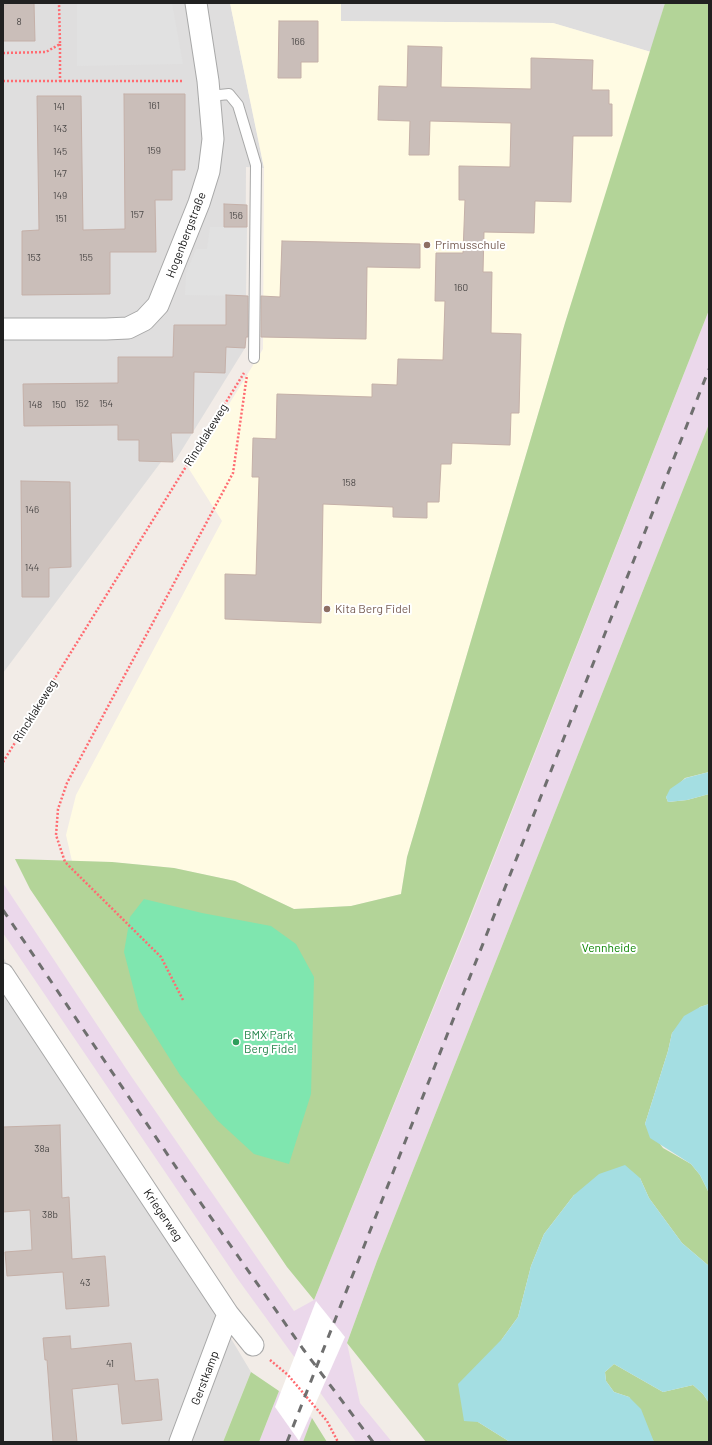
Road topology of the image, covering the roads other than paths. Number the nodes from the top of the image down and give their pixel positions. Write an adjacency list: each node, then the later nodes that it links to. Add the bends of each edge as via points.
1 (196, 3): 2 (street, Hogenbergstraße)
2 (209, 88): 3 (street, Hogenbergstraße, via 213,139 209,171 199,203 158,305 144,320 128,328); 4 (lane, via 229,94 238,105 256,165)
3 (3, 329)
4 (254, 358)
5 (3, 974): 6 (street, Kriegerweg)
6 (228, 1314): 7 (street, Kriegerweg); 8 (street, Gerstkamp)
7 (253, 1345)
8 (180, 1442)

